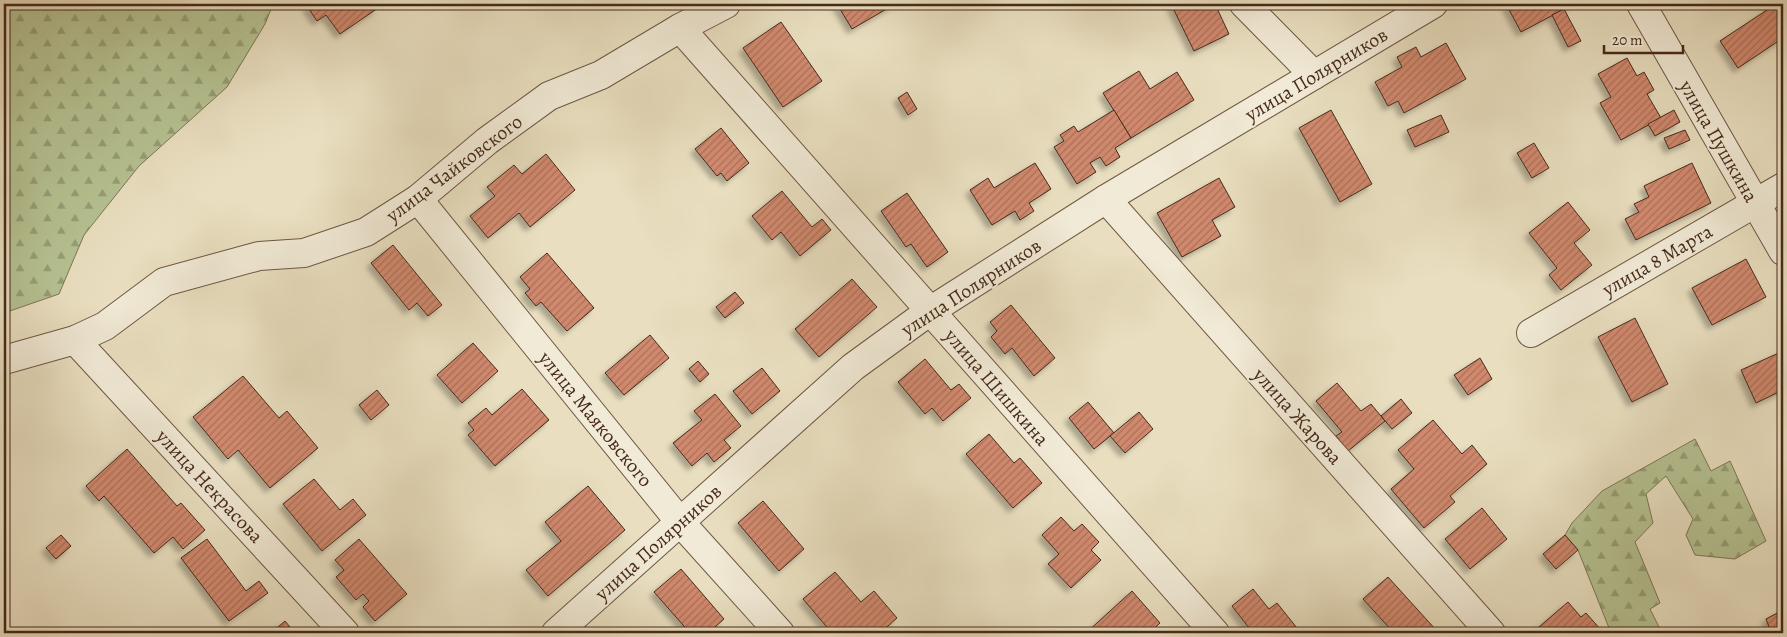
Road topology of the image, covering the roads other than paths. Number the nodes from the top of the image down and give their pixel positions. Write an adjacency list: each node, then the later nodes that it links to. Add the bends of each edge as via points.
1 (726, 4): 5 (street, улица Чайковского)
2 (1244, 4): 6 (street)
3 (1433, 4): 6 (street, улица Полярников)
4 (1642, 4): 10 (street, улица Пушкина)
5 (680, 28): 8 (street, улица Чайковского, via 601,75 549,96 487,141); 12 (street, улица Шишкина)
6 (1314, 75): 9 (street, улица Полярников)
7 (1783, 187): 10 (street, улица 8 Марта)
8 (418, 199): 14 (street, улица Чайковского, via 366,232 304,253 259,256 164,282 104,326); 16 (street, улица Маяковского)
9 (1106, 199): 12 (street, улица Полярников); 21 (street, улица Жарова)
10 (1754, 203): 11 (street, улица Пушкина); 13 (street, улица 8 Марта)
11 (1783, 251)
12 (930, 312): 16 (street, улица Полярников, via 854,367); 20 (street, улица Шишкина)
13 (1531, 333)
14 (75, 340): 15 (street, улица Чайковского); 17 (street, улица Некрасова)
15 (4, 360)
16 (680, 522): 18 (street, улица Полярников); 19 (street, улица Маяковского)
17 (344, 633)
18 (556, 633)
19 (780, 633)
20 (1215, 633)
21 (1490, 633)

